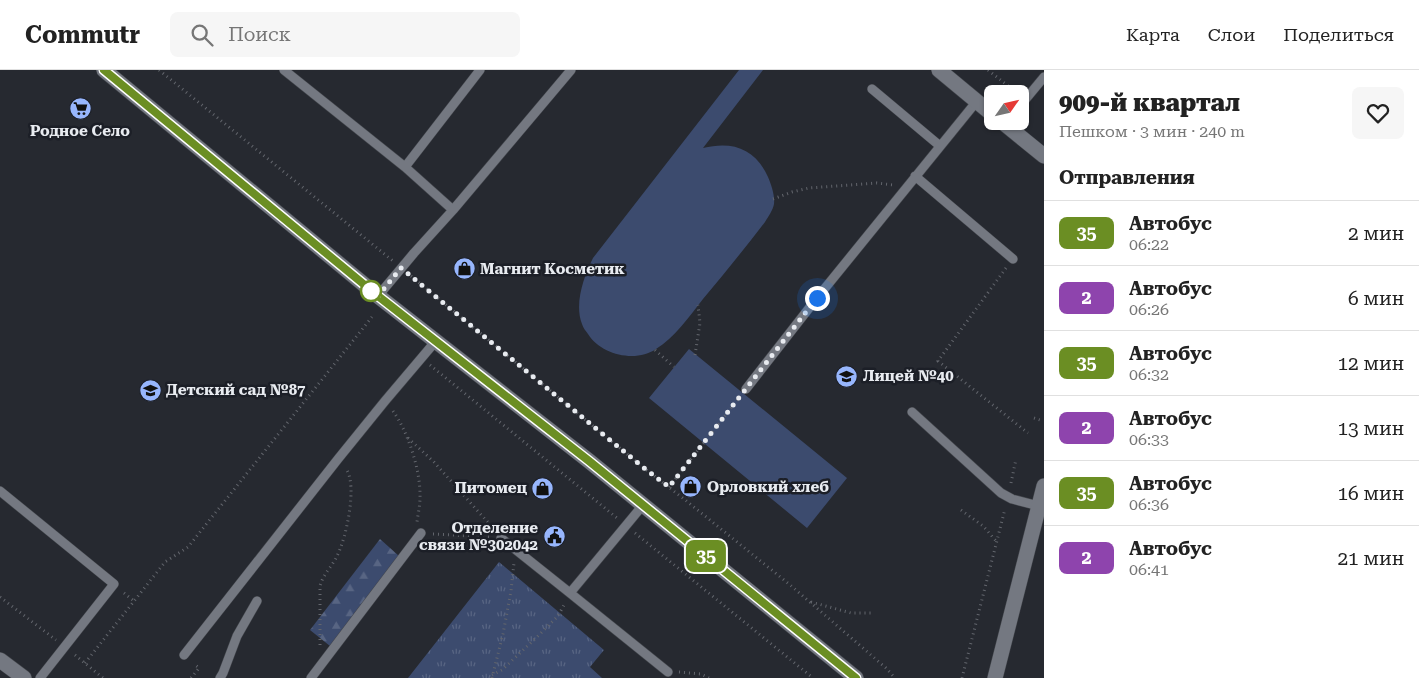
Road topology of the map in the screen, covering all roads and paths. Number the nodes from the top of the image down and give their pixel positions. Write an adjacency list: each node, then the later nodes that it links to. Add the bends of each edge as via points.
1 (104, 70): 24 (street)
2 (159, 70): 23 (path)
3 (284, 70): 17 (lane)
4 (480, 70): 17 (lane)
5 (571, 70): 21 (lane)
6 (939, 70): 12 (street)
7 (988, 70): 9 (path)
8 (1044, 77): 11 (lane)
9 (1006, 85)
10 (872, 89): 15 (lane)
11 (1029, 95)
12 (977, 101): 13 (street); 15 (lane)
13 (984, 107)
14 (1014, 130): 16 (street)
15 (940, 146): 18 (lane)
16 (1044, 156)
17 (405, 167): 21 (lane)
18 (915, 176): 19 (lane); 22 (lane)
19 (907, 186): 20 (path, via 877,182 809,188); 31 (lane)
20 (773, 200)
21 (453, 210): 23 (lane)
22 (1013, 259): 36 (path, via 938,361)
23 (401, 268): 24 (lane); 41 (path)
24 (378, 296): 27 (street)
25 (698, 305): 29 (path, via 700,323)
26 (372, 317): 59 (path, via 188,547 165,562)
27 (435, 342): 32 (lane); 44 (street)
28 (655, 350): 30 (path)
29 (696, 355)
30 (674, 367)
31 (746, 389): 41 (path)
32 (385, 400): 37 (path); 38 (lane)
33 (912, 412): 43 (lane)
34 (1034, 418): 35 (path)
35 (1043, 421)
36 (1028, 433)
37 (406, 437): 47 (path, via 419,476 417,521); 48 (path, via 434,462)
38 (338, 458): 57 (lane); 60 (path, via 348,472 352,500 339,553 320,586)
39 (1016, 458): 43 (path)
40 (1044, 486): 45 (street)
41 (669, 487): 54 (path)
42 (0, 491): 56 (lane, via 114,584)
43 (1008, 496): 45 (lane); 49 (path)
44 (643, 505): 51 (lane); 71 (street)
45 (1039, 506): 74 (street)
46 (961, 510): 49 (path)
47 (421, 533): 48 (path); 60 (lane)
48 (501, 538): 50 (lane)
49 (997, 542): 73 (path)
50 (517, 550): 51 (lane); 64 (path, via 503,634)
51 (570, 593): 62 (lane); 64 (path, via 558,616)
52 (0, 597): 56 (path)
53 (258, 601): 63 (lane, via 237,636)
54 (809, 601): 55 (path, via 851,613); 72 (path)
55 (874, 613)
56 (65, 647): 59 (path); 66 (lane)
57 (184, 655)
58 (0, 660): 65 (street)
59 (85, 663): 67 (path)
60 (321, 665): 69 (lane)
61 (199, 668): 68 (path)
62 (668, 672): 70 (path, via 701,674)
63 (224, 676)
64 (491, 677)
65 (24, 678)
66 (40, 678)
67 (103, 678)
68 (191, 678)
69 (311, 678)
70 (709, 678)
71 (856, 678)
72 (895, 678)
73 (962, 678)
74 (995, 678)

